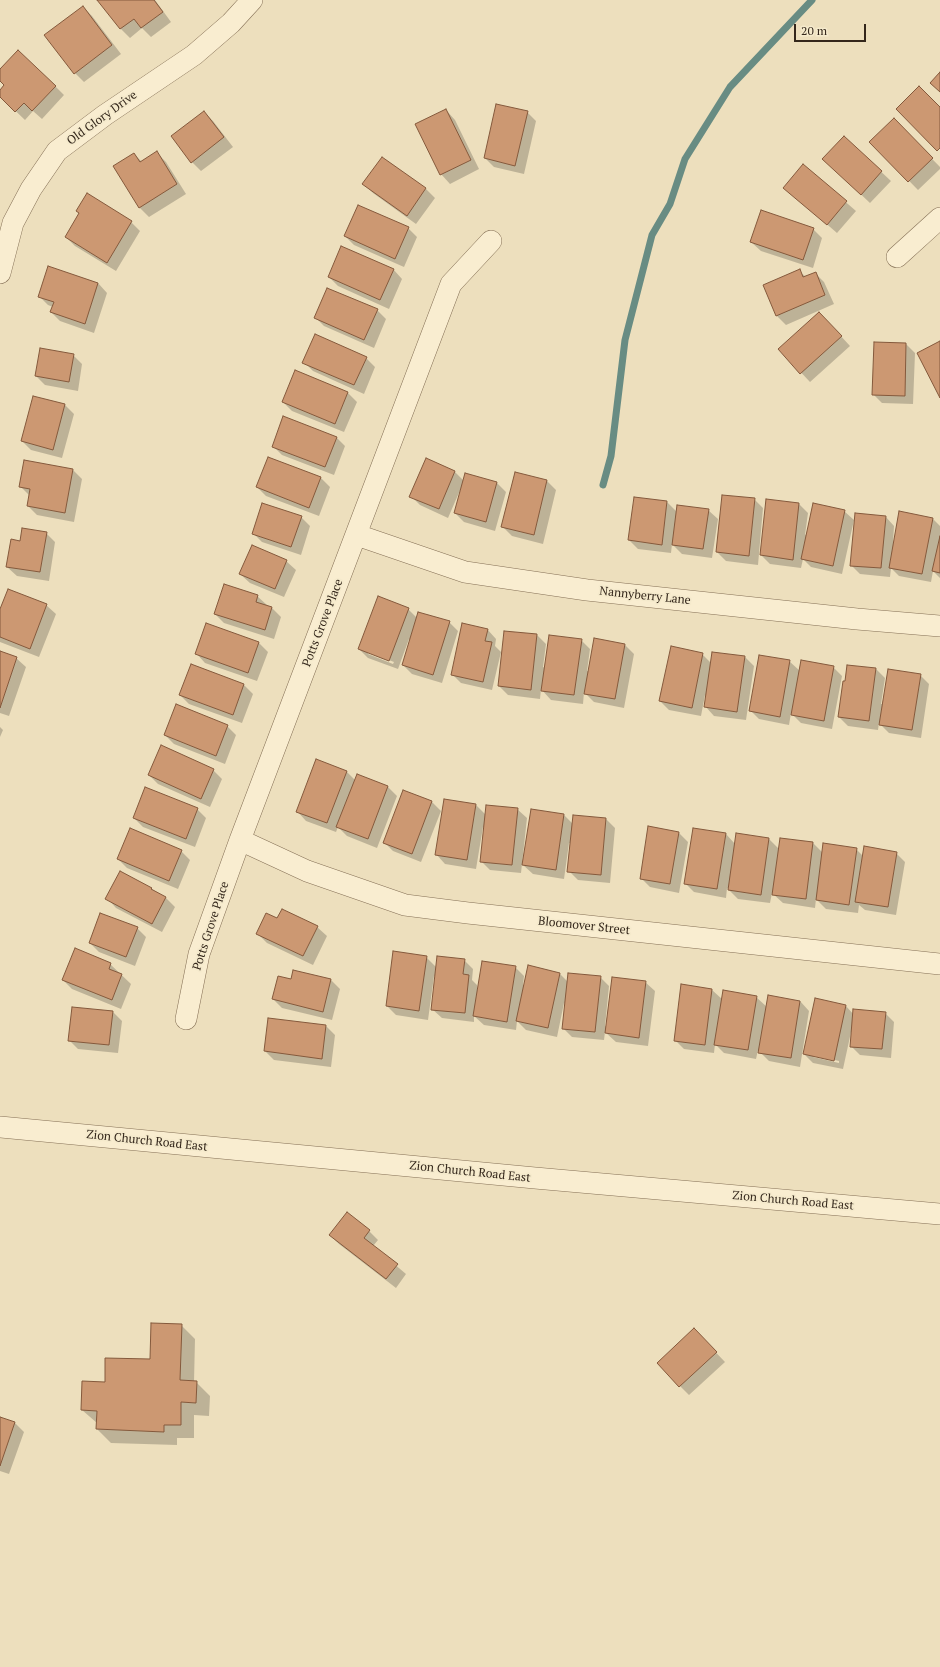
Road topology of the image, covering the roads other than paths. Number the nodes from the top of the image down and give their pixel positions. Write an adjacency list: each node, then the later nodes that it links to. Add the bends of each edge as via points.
1 (252, 0): 5 (street, Old Glory Drive, via 231,23 194,55 57,151 31,189 13,223)
2 (940, 218): 4 (street)
3 (490, 240): 6 (street, Potts Grove Place, via 451,284)
4 (897, 257)
5 (0, 273)
6 (357, 535): 7 (street, Nannyberry Lane, via 465,572 595,591); 8 (street, Potts Grove Place)
7 (940, 626)
8 (240, 840): 9 (street, Bloomover Street, via 307,871 405,905); 10 (street, Potts Grove Place, via 199,954)
9 (940, 964)
10 (186, 1019)
11 (0, 1127): 12 (street, Zion Church Road East)
12 (940, 1214)

